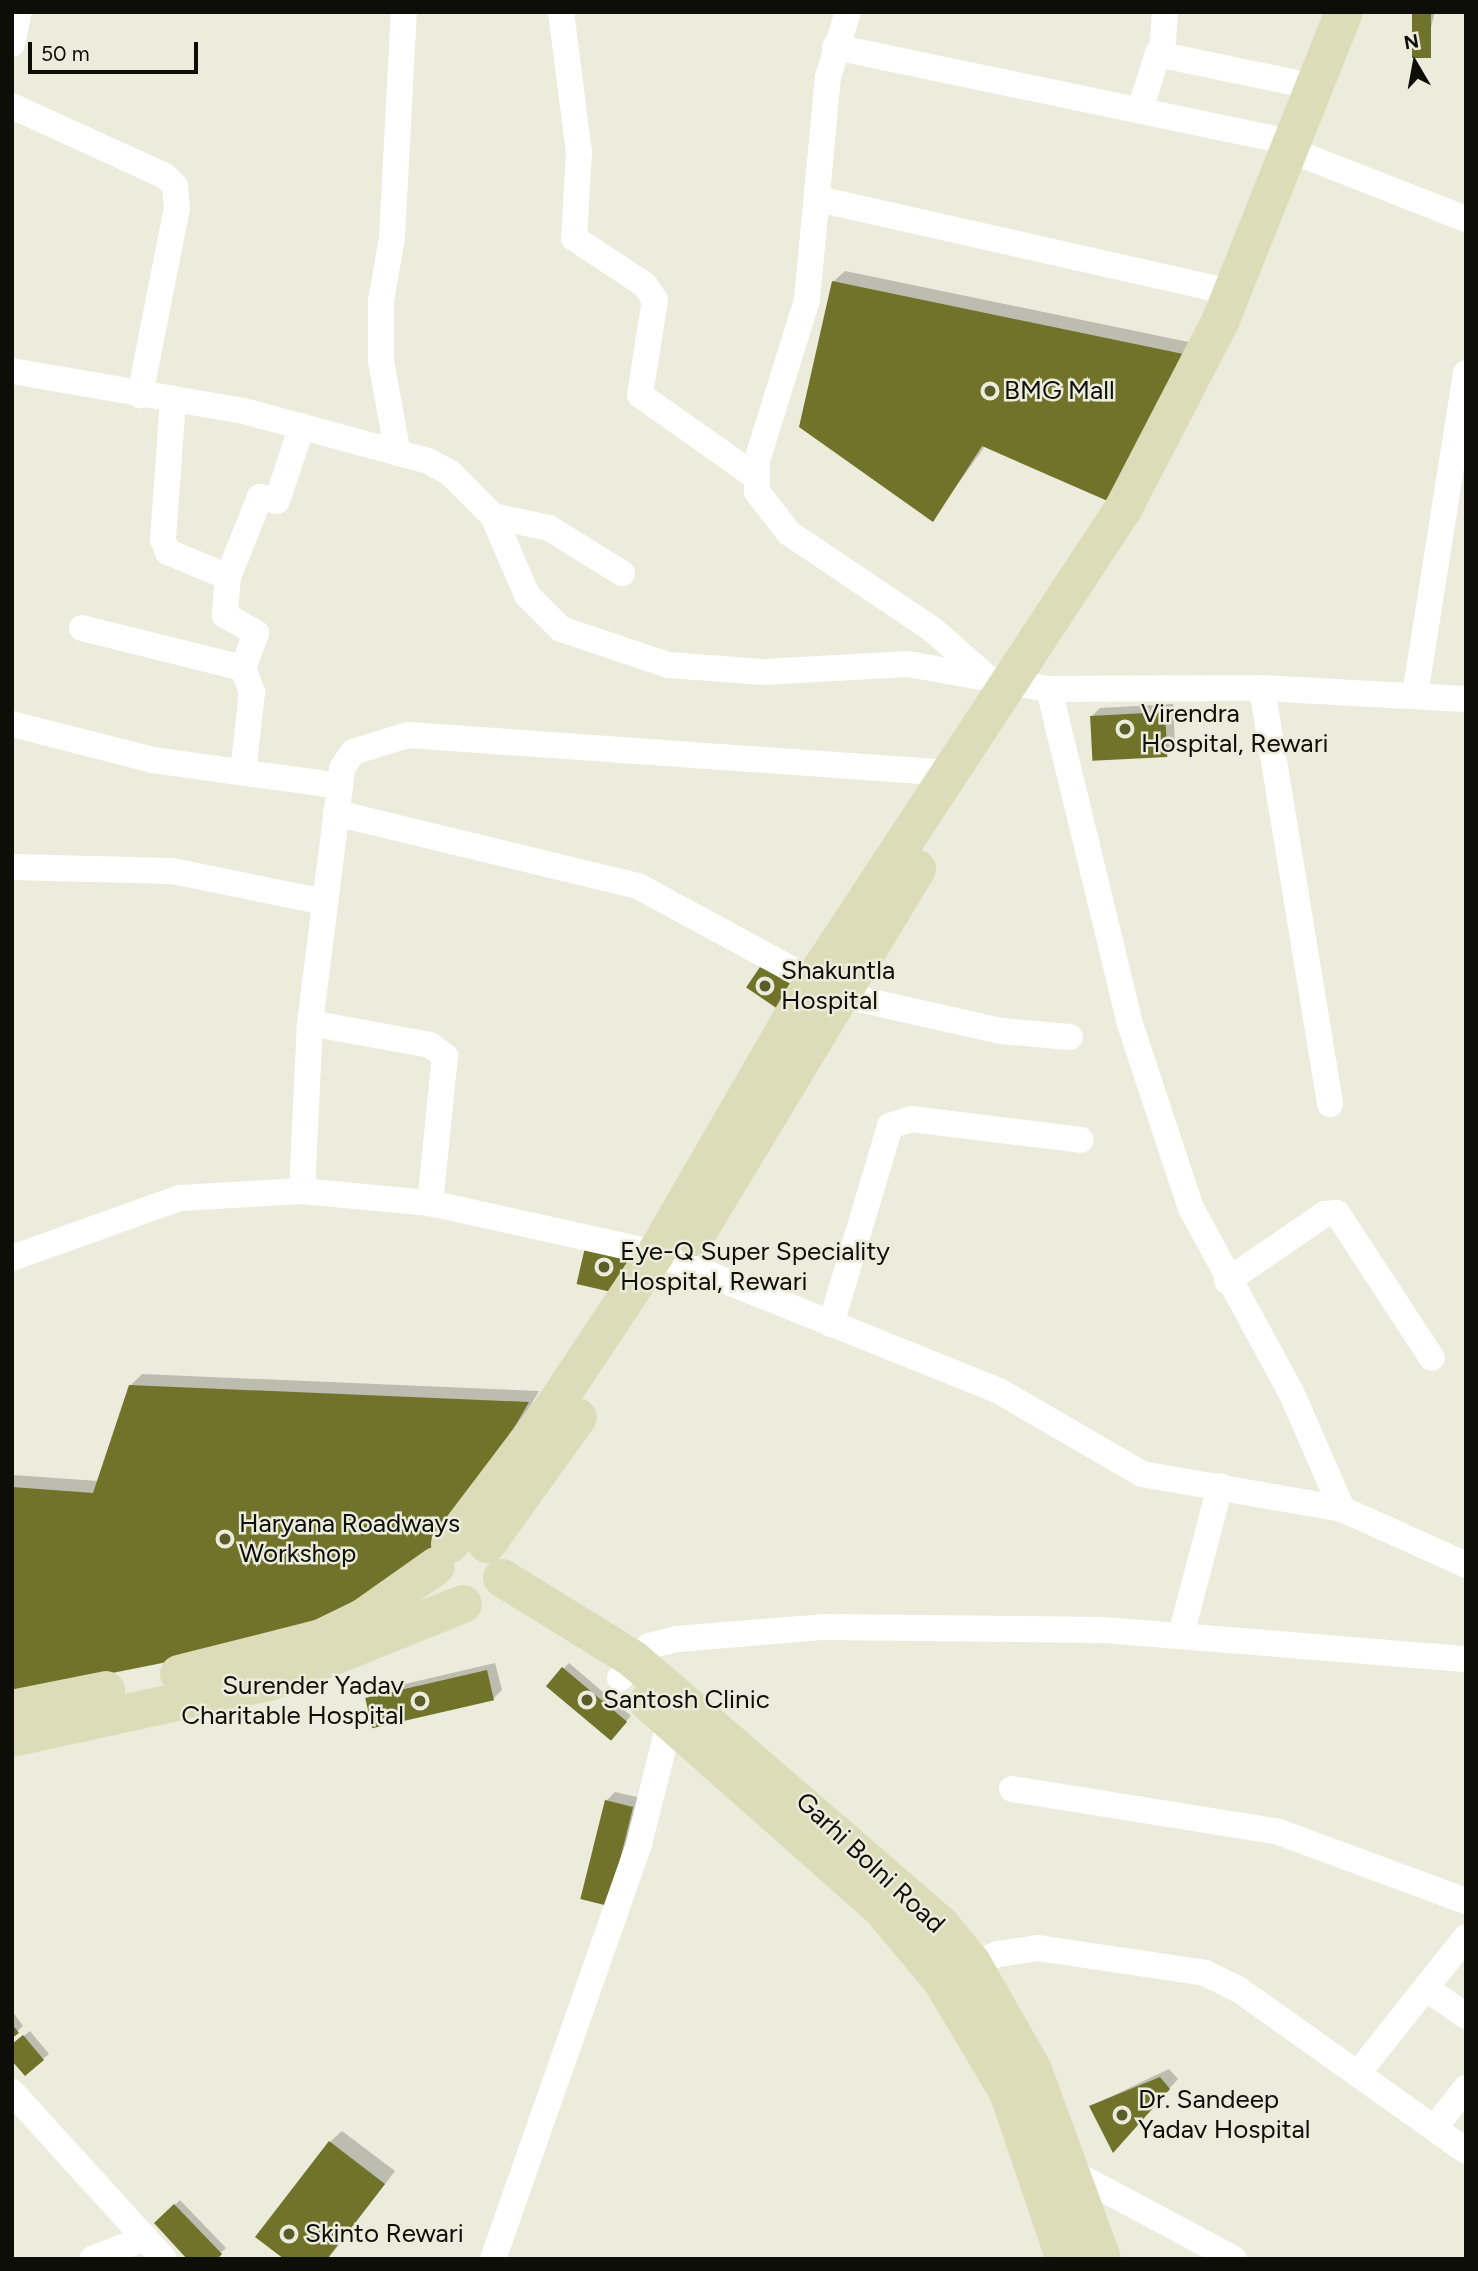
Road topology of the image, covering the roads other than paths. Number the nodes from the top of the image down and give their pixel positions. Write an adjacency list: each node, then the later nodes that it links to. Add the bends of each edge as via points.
1 (19, 12): 8 (street)
2 (404, 12): 24 (street, via 381,361)
3 (561, 12): 25 (street, via 579,152 574,238 645,285 654,300 640,395)
4 (848, 12): 9 (street)
5 (1165, 12): 10 (street)
6 (1344, 12): 11 (main road)
7 (1368, 12): 14 (main road)
8 (12, 44)
9 (835, 47): 13 (street); 15 (street)
10 (1158, 53): 11 (street); 13 (street)
11 (1311, 86): 14 (main road)
12 (12, 106): 20 (street, via 165,176 175,187 177,208)
13 (1140, 110): 14 (street)
14 (1297, 149): 16 (street); 17 (main road); 32 (main road, via 1235,341 1185,441)
15 (818, 199): 17 (street); 25 (street, via 807,300)
16 (1466, 219)
17 (1232, 292): 32 (main road, via 1135,487)
18 (12, 371): 20 (street)
19 (1466, 373): 23 (street)
20 (140, 395): 21 (street)
21 (173, 400): 22 (street); 29 (street, via 163,540 168,552)
22 (302, 426): 24 (street); 29 (street, via 277,501 260,497)
23 (1461, 438): 26 (street)
24 (397, 449): 27 (street, via 449,472)
25 (755, 475): 32 (street, via 764,507 789,533)
26 (1457, 481): 34 (street)
27 (493, 516): 28 (street, via 549,528); 32 (street, via 519,581 538,608 561,629 617,651 703,669 908,664)
28 (622, 573)
29 (229, 577): 31 (street, via 225,615 256,633)
30 (82, 628): 31 (street)
31 (243, 668): 37 (street, via 253,692)
32 (1020, 683): 33 (street); 38 (main road); 43 (main road); 52 (street, via 1191,1208)
33 (1262, 688): 34 (street); 46 (street)
34 (1415, 695): 35 (street)
35 (1466, 699)
36 (12, 724): 37 (street, via 140,757)
37 (243, 772): 39 (street)
38 (950, 773): 39 (street, via 408,735 353,752); 43 (main road)
39 (340, 786): 40 (street)
40 (336, 813): 42 (street); 43 (street, via 638,886)
41 (12, 867): 42 (street, via 173,871)
42 (325, 902): 44 (street)
43 (827, 988): 45 (street, via 1001,1031); 50 (main road)
44 (310, 1023): 48 (street); 49 (street, via 430,1045 446,1056)
45 (1070, 1037)
46 (1330, 1104)
47 (1081, 1140): 53 (street, via 911,1119 890,1126)
48 (302, 1191): 49 (street); 51 (street, via 169,1200)
49 (430, 1203): 50 (street)
50 (668, 1257): 53 (street); 58 (main road)
51 (12, 1258)
52 (1227, 1281): 54 (street, via 1325,1214 1337,1213); 56 (street, via 1291,1392)
53 (831, 1324): 55 (street, via 1026,1404 1142,1474)
54 (1432, 1358)
55 (1220, 1486): 56 (street); 59 (street)
56 (1342, 1509): 57 (street)
57 (1466, 1565)
58 (472, 1572): 61 (main road, Garhi Bolni Road); 63 (main road, via 321,1637); 64 (main road, via 269,1682)
59 (1181, 1635): 60 (street); 61 (street, via 822,1627 677,1639 649,1646)
60 (1466, 1658)
61 (626, 1669): 62 (main road, Garhi Bolni Road)
62 (673, 1708): 68 (main road, Garhi Bolni Road, via 908,1891); 80 (street, via 639,1844)
63 (12, 1709)
64 (12, 1738)
65 (1012, 1788): 66 (street, via 1291,1834)
66 (1466, 1901)
67 (1466, 1937): 69 (street)
68 (957, 1972): 71 (street, via 1038,1948 1205,1973); 76 (main road, Garhi Bolni Road, via 1033,2070); 81 (main road, Garhi Bolni Road, via 1008,2092)
69 (1427, 1989): 70 (street); 71 (street)
70 (1466, 2016)
71 (1359, 2073): 74 (street)
72 (1466, 2088): 74 (street)
73 (14, 2096): 77 (street)
74 (1436, 2127): 75 (street)
75 (1466, 2151)
76 (1074, 2174): 82 (main road, Garhi Bolni Road); 83 (street)
77 (145, 2238): 78 (street); 79 (street)
78 (92, 2259)
79 (164, 2259)
80 (493, 2259)
81 (1065, 2259)
82 (1102, 2259)
83 (1234, 2259)

